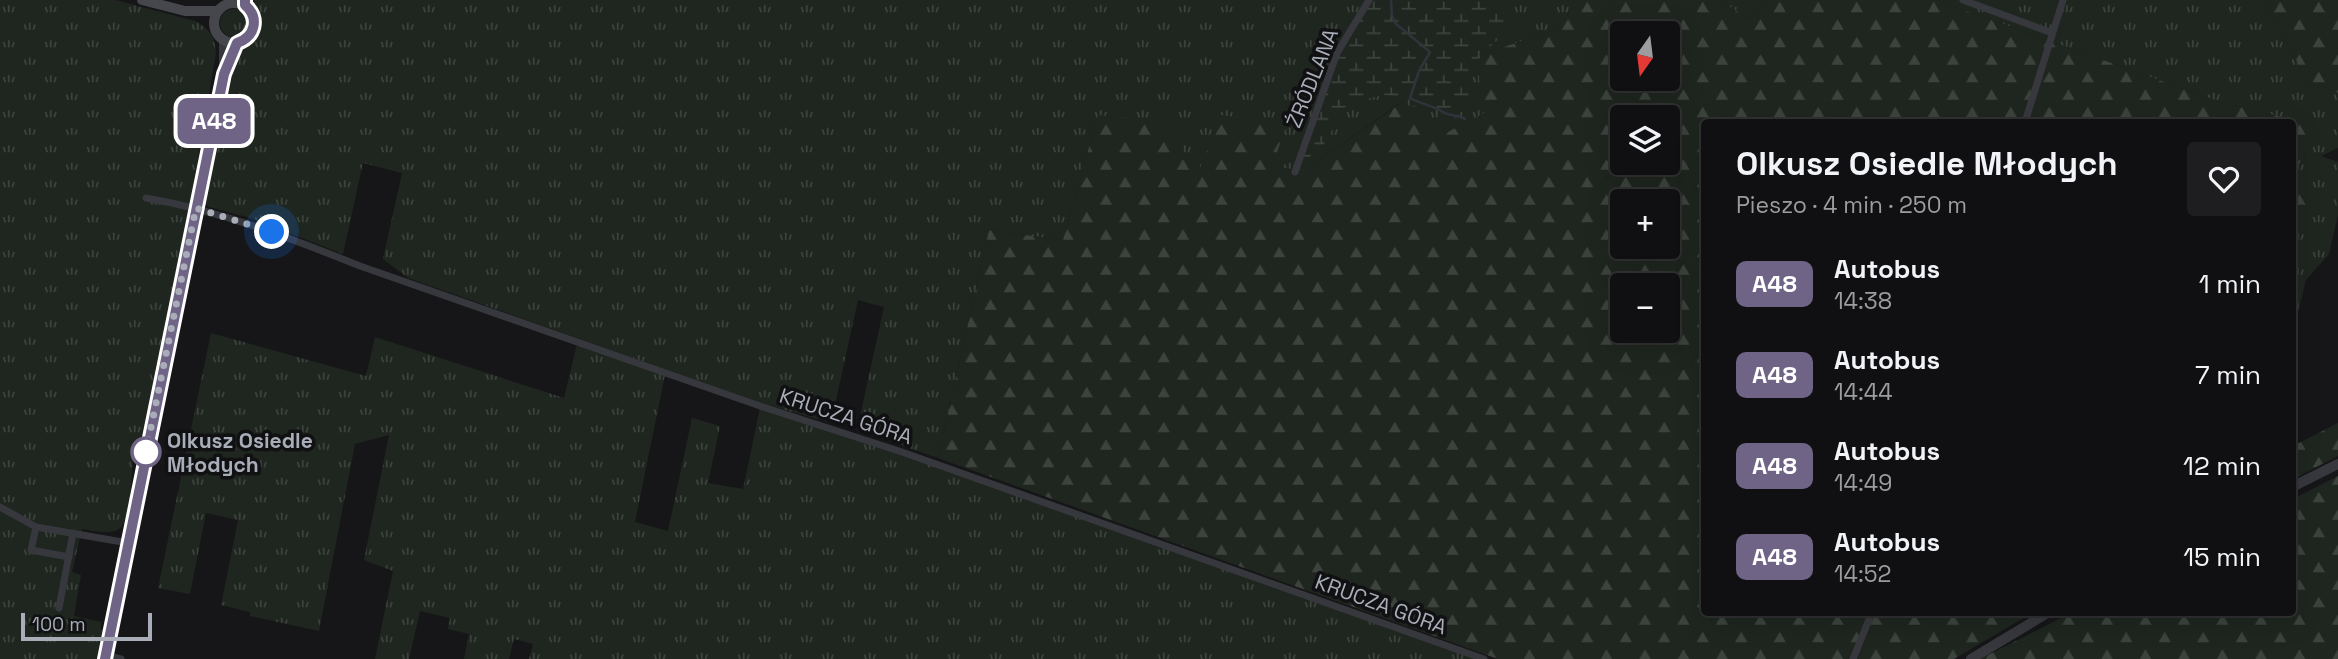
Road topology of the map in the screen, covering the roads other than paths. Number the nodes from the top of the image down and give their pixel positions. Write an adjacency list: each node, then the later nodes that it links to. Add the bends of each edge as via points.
1 (142, 0): 7 (main road)
2 (1369, 0): 15 (street, ŹRÓDLANA, via 1338,53)
3 (1963, 0): 10 (street)
4 (2063, 0): 10 (street)
5 (232, 1): 6 (main road); 8 (main road)
6 (245, 3): 12 (main road, via 254,27 248,38)
7 (185, 11): 8 (main road); 9 (main road)
8 (218, 11): 9 (main road)
9 (214, 25): 11 (main road)
10 (2052, 33): 14 (street)
11 (224, 40): 12 (main road); 13 (street)
12 (237, 43): 13 (street)
13 (224, 74): 17 (street)
14 (2026, 119)
15 (1295, 172)
16 (146, 198): 17 (street, KRUCZA GÓRA)
17 (196, 208): 23 (street); 30 (street, KRUCZA GÓRA)
18 (2338, 464): 19 (street)
19 (2296, 485)
20 (0, 507): 21 (street)
21 (36, 527): 22 (street); 24 (street, via 31,550)
22 (73, 533): 23 (street); 24 (street)
23 (128, 543): 28 (street)
24 (69, 557): 25 (street)
25 (60, 608)
26 (1870, 616): 31 (street)
27 (2042, 616): 32 (street)
28 (105, 657): 29 (street)
29 (121, 659)
30 (1484, 659)
31 (1853, 659)
32 (1971, 659)

